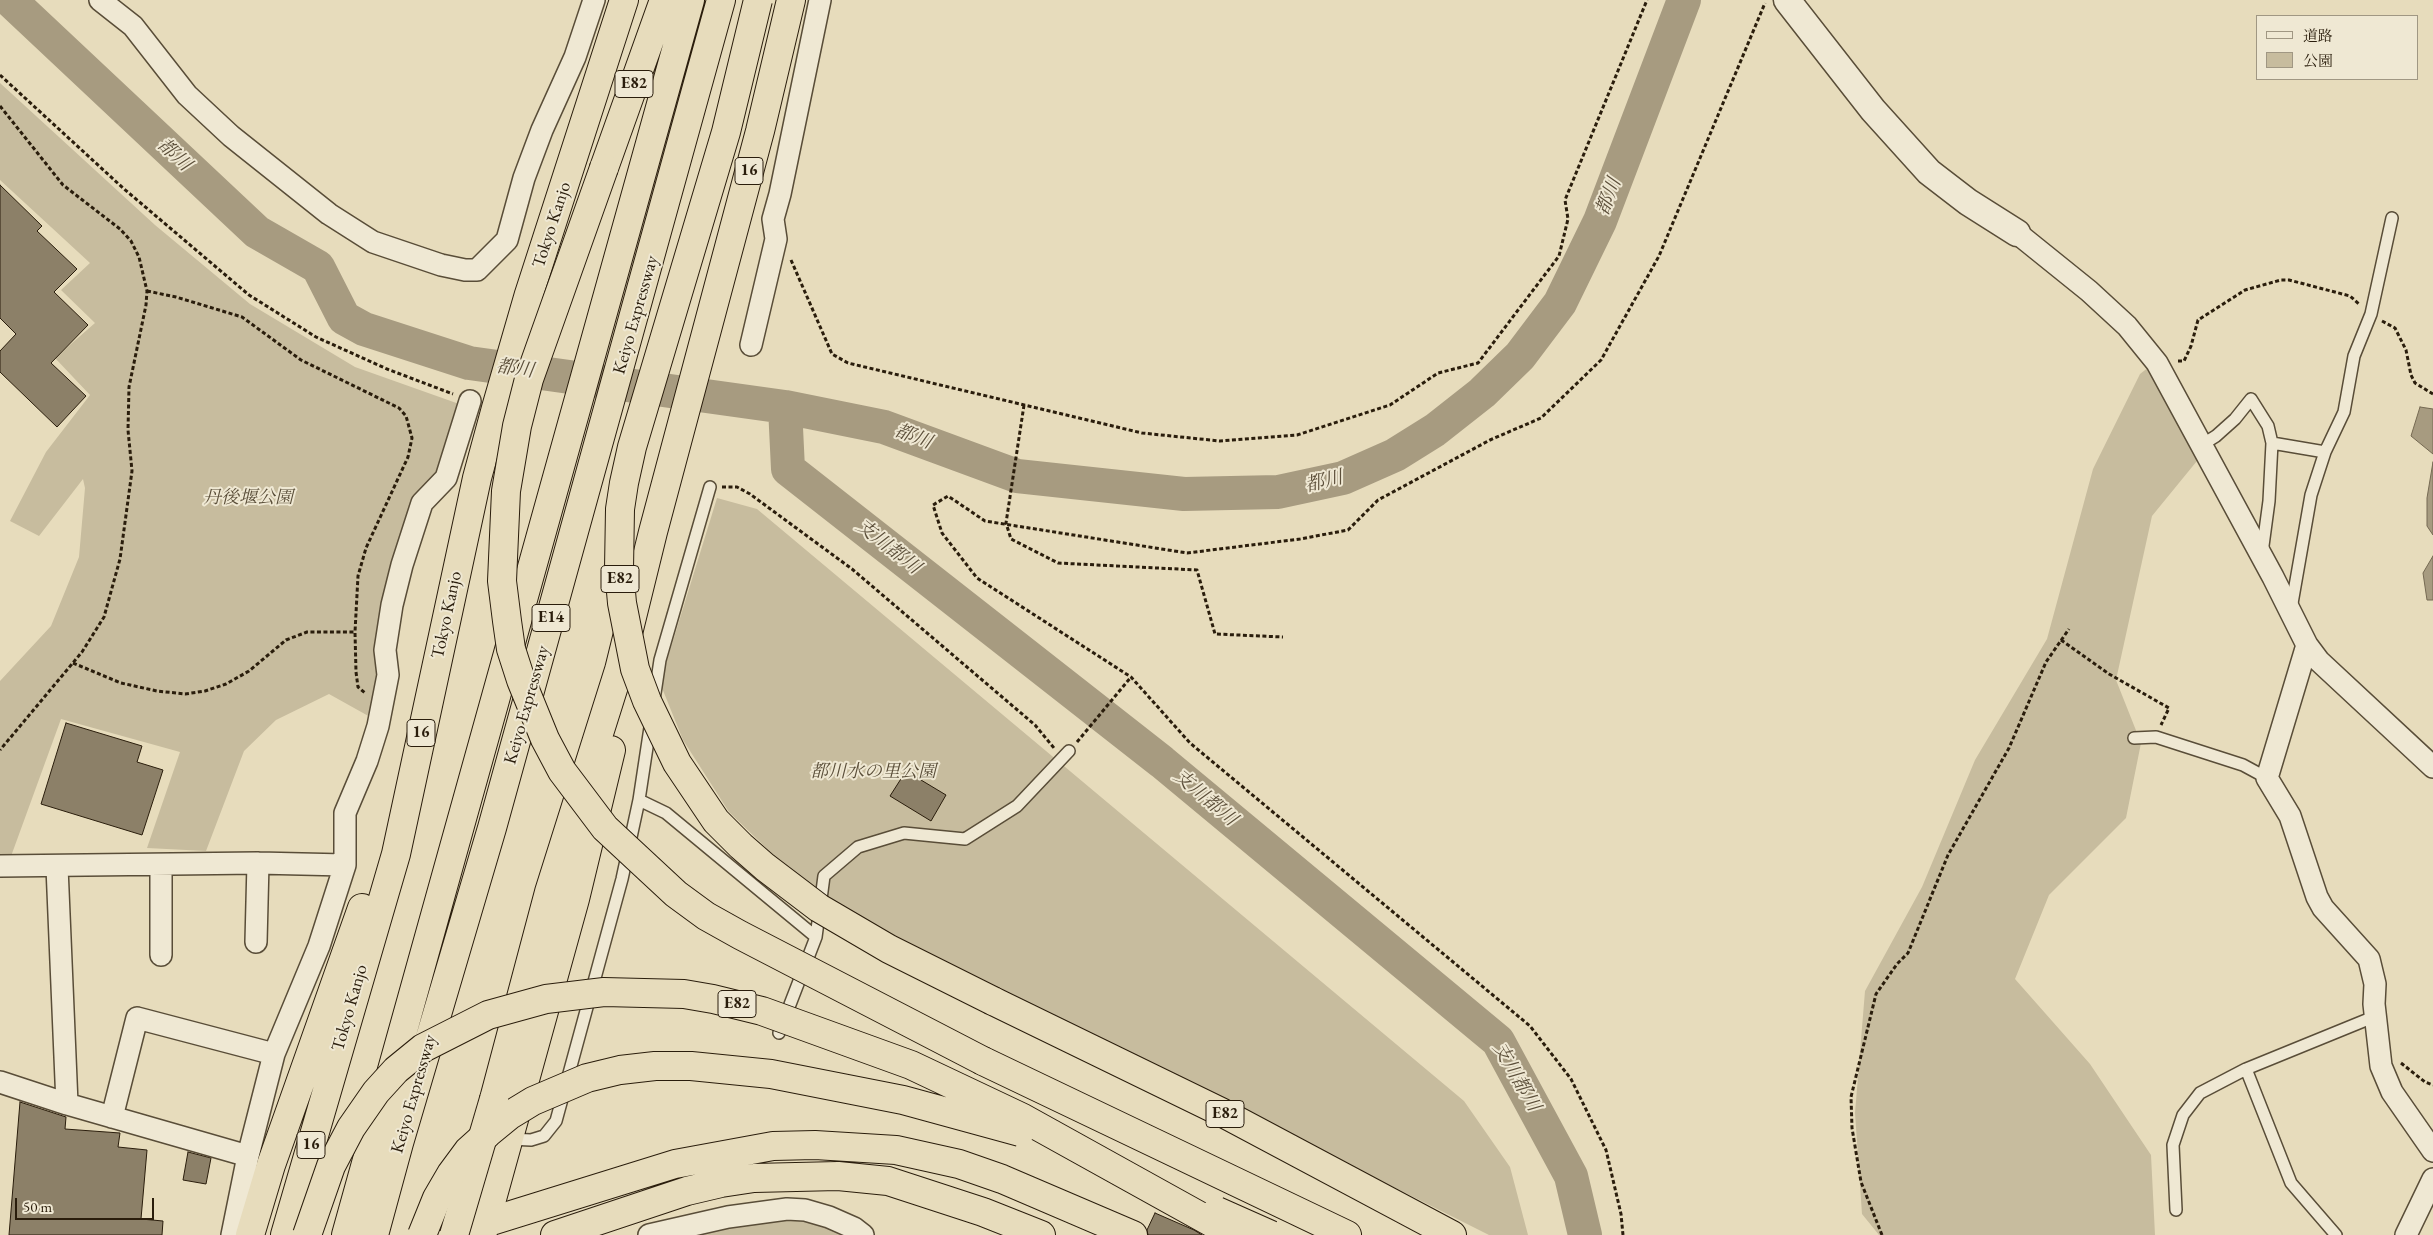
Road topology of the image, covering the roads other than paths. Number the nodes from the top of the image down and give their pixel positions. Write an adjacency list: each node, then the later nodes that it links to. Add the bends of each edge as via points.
1 (100, 0): 2 (street, via 133,26 187,95 230,136 329,214 372,242 465,270 477,270 506,240 530,162 575,57)
2 (594, 0)
3 (624, 0): 18 (highway, Tokyo Kanjo / 16, via 530,294)
4 (664, 0): 66 (highway, E82, bridge, via 530,378 517,426 506,491 502,580 511,649 539,726 562,771 605,828 646,869 698,910 740,935 983,1061)
5 (690, 0): 55 (highway, Keiyo Expressway / E14, bridge)
6 (722, 0): 56 (highway, Keiyo Expressway / E14, bridge, via 492,828)
7 (758, 0): 67 (highway, E82, bridge, via 726,132 632,447 620,509 622,603 635,669 677,763 716,821 765,867 819,908 889,949 1221,1112)
8 (791, 0): 23 (highway, 16, via 760,131)
9 (820, 0): 13 (street, via 773,218 776,239)
10 (1787, 0): 12 (street, via 1880,118 1929,172)
11 (2392, 218): 17 (lane, via 2371,314 2354,356 2344,412)
12 (2017, 233): 16 (street, via 2127,326 2157,363)
13 (751, 346)
14 (470, 401): 31 (street, via 446,478 422,503 402,565 385,650 388,675 378,726 345,813)
15 (2272, 443): 16 (lane, via 2268,426 2251,399 2235,419); 17 (lane); 20 (lane)
16 (2200, 446): 20 (street)
17 (2326, 452): 21 (lane, via 2311,495)
18 (477, 478): 52 (highway, via 456,527 425,630 368,889 271,1165); 53 (highway, Tokyo Kanjo / 16, via 396,854)
19 (710, 487): 28 (lane, via 660,660)
20 (2262, 557): 21 (street)
21 (2290, 613): 22 (street)
22 (2307, 645): 26 (street, via 2319,661); 27 (street)
23 (618, 670): 44 (highway, via 619,711 607,768 575,899); 58 (highway, 16, bridge, via 549,892 494,1099)
24 (2134, 738): 27 (lane, via 2156,738 2243,765)
25 (1066, 754): 34 (lane, via 1017,806 965,839 904,833 858,847 824,876)
26 (2433, 767)
27 (2267, 778): 37 (street, via 2290,816 2323,908 2369,959 2375,984)
28 (639, 800): 34 (lane, via 666,813); 44 (lane, via 622,879 556,1122 544,1136 531,1140)
29 (258, 863): 30 (street); 31 (street); 35 (street)
30 (161, 865): 33 (street); 36 (street)
31 (345, 865): 39 (street, via 319,946)
32 (0, 866): 33 (street)
33 (57, 867): 42 (street)
34 (816, 937): 38 (lane)
35 (256, 942)
36 (161, 955)
37 (2376, 1016): 40 (lane); 45 (street, via 2381,1066 2392,1092)
38 (779, 1033)
39 (274, 1054): 43 (street, via 137,1018); 46 (street)
40 (2246, 1069): 48 (lane, via 2200,1093 2183,1115 2173,1145); 68 (lane, via 2291,1183)
41 (0, 1082): 42 (street)
42 (66, 1104): 43 (street)
43 (112, 1117): 46 (street)
44 (507, 1139): 49 (highway)
45 (2433, 1151)
46 (248, 1156): 51 (street)
47 (2433, 1179): 69 (street)
48 (2176, 1210)
49 (483, 1229): 58 (highway); 63 (highway, via 675,1164 773,1146 815,1145 896,1150 959,1164)
50 (1015, 1230): 59 (highway, via 935,1195 888,1181 838,1176 787,1176 754,1178 687,1191); 62 (highway)
51 (232, 1235)
52 (250, 1235)
53 (285, 1235)
54 (308, 1235): 64 (highway, E82, bridge, via 331,1166 347,1135 376,1092 396,1070 423,1048 488,1015 515,1006 604,992 713,998 780,1017 911,1065 1023,1118)
55 (346, 1235)
56 (374, 1235)
57 (422, 1235): 65 (highway, bridge, via 451,1174 468,1151 510,1115 533,1101 588,1078 620,1070 691,1066 771,1074 903,1100 991,1123 1062,1146 1145,1179)
58 (453, 1235)
59 (555, 1235)
60 (649, 1235): 61 (street, via 728,1217 786,1209 806,1210 829,1217)
61 (863, 1235)
62 (1041, 1235)
63 (1133, 1235)
64 (1234, 1235)
65 (1271, 1235)
66 (1347, 1235)
67 (1452, 1235)
68 (2336, 1235)
69 (2406, 1235)

